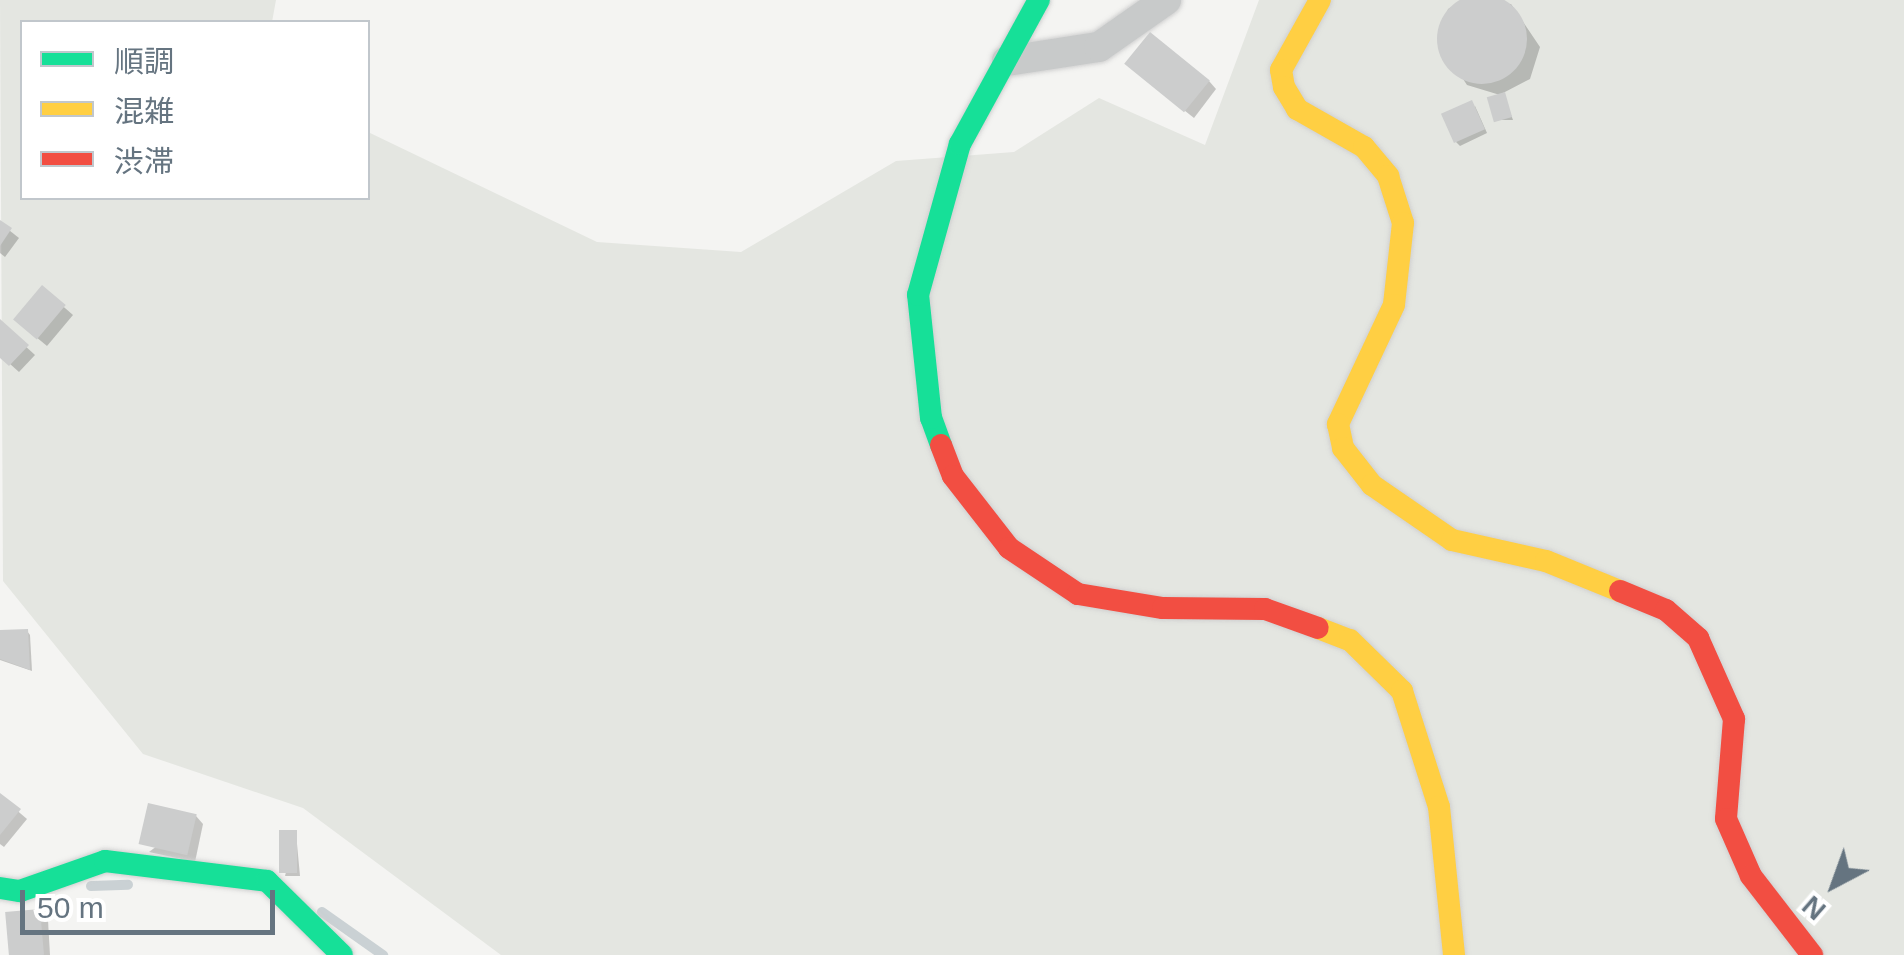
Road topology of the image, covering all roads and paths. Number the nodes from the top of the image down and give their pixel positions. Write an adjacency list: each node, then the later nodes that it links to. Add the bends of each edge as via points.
1 (1039, 0): 4 (street)
2 (1166, 0): 4 (street, via 1098,47)
3 (1320, 0): 8 (street, via 1281,70 1284,86 1297,109 1364,147 1388,176 1403,223 1394,305 1338,424 1343,448 1372,485 1452,540 1546,561 1666,610 1698,638 1734,719 1726,819 1751,876)
4 (1007, 61): 7 (street, via 937,210 918,295 931,418 954,476 1010,548 1078,594 1163,608 1265,608 1350,640 1372,659 1402,690 1422,740 1439,807)
5 (0, 888): 6 (street, via 20,891 105,861 267,881)
6 (342, 955)
7 (1454, 955)
8 (1812, 955)

